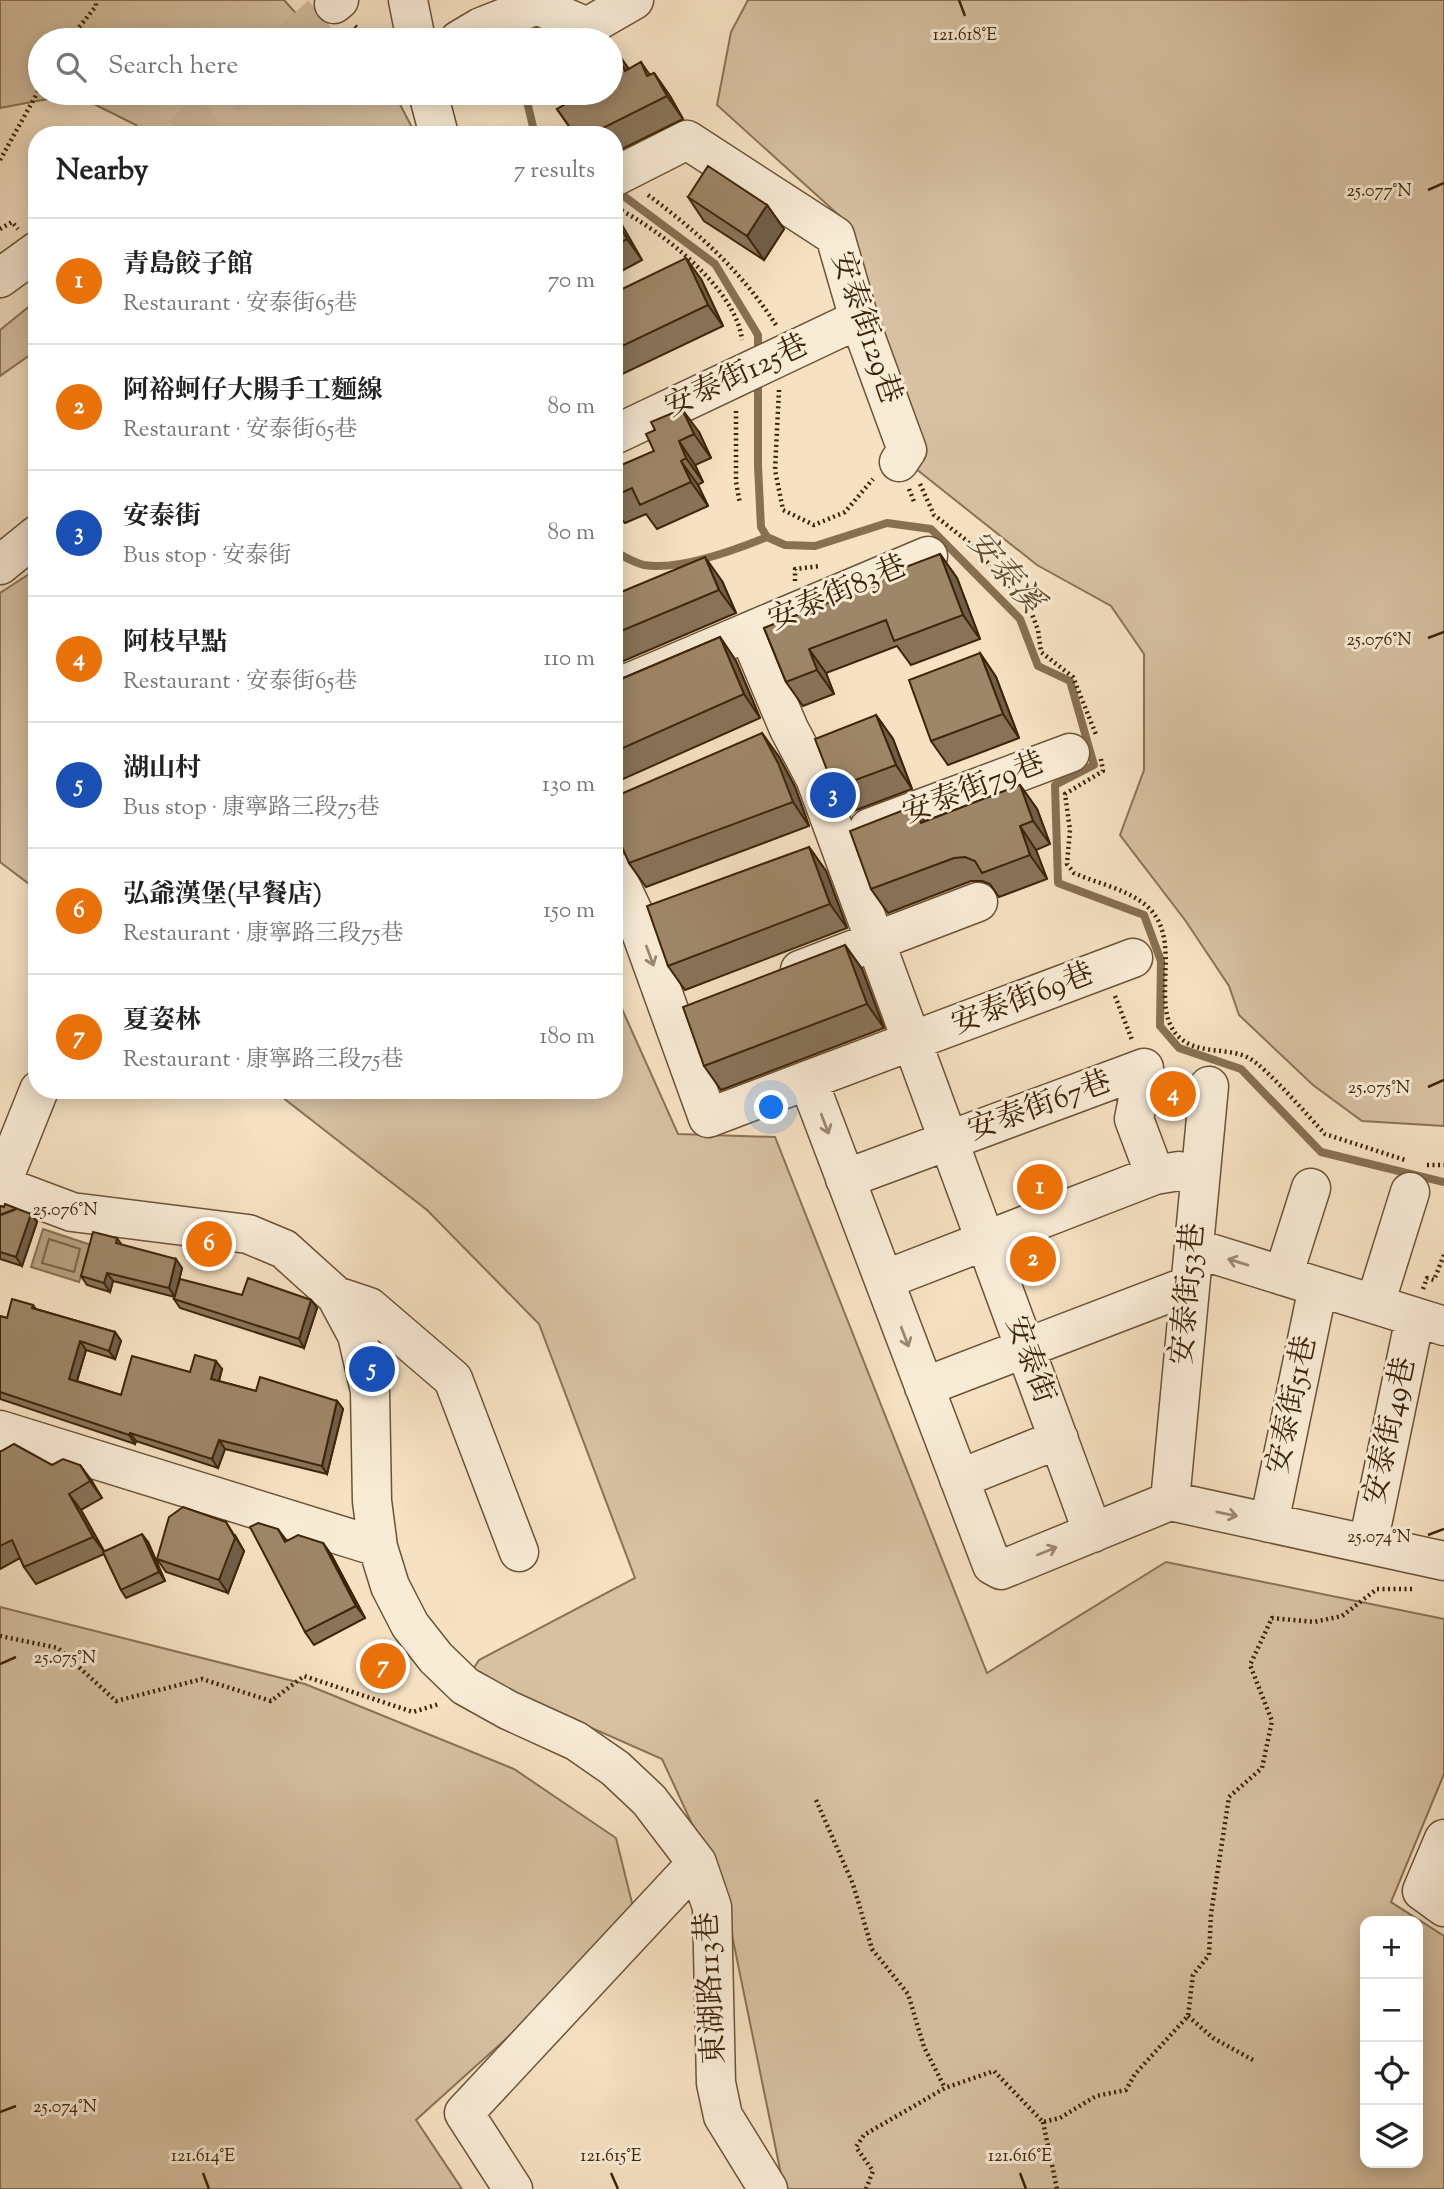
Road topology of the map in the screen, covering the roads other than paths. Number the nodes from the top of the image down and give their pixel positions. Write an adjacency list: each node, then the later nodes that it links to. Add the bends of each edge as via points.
1 (408, 0): 3 (street)
2 (634, 0): 4 (street, via 587,27 537,5)
3 (413, 28)
4 (479, 28)
5 (431, 105): 6 (street)
6 (437, 126)
7 (623, 181): 10 (street, 安泰街129巷, via 687,140 835,236)
8 (28, 258): 9 (street)
9 (0, 278)
10 (859, 319): 11 (street, 安泰街125巷); 12 (street, 安泰街129巷, via 907,450)
11 (623, 431)
12 (899, 462)
13 (28, 543): 15 (street)
14 (928, 556): 16 (street, 安泰街83巷)
15 (0, 565)
16 (748, 632): 17 (street); 18 (street, 安泰街)
17 (623, 685)
18 (789, 729): 19 (street); 21 (street, 安泰街, via 815,778)
19 (751, 745)
20 (1070, 753): 21 (street, 安泰街79巷)
21 (838, 839): 22 (street, 安泰街79巷); 27 (street, 安泰街)
22 (800, 854)
23 (623, 890): 26 (street)
24 (673, 901): 26 (street)
25 (978, 902): 27 (street)
26 (635, 916): 31 (street, one-way to 31)
27 (876, 941): 29 (street); 32 (street, 安泰街)
28 (1133, 958): 32 (street, 安泰街69巷)
29 (761, 985)
30 (710, 1004): 31 (street)
31 (672, 1018): 33 (street, via 708,1118)
32 (912, 1041): 33 (street, 安泰街69巷); 36 (street, 安泰街)
33 (808, 1080): 39 (street, one-way to 39)
34 (1209, 1086): 37 (street, 安泰街53巷)
35 (34, 1099): 40 (street)
36 (949, 1140): 38 (street, 安泰街67巷, via 1144,1068 1134,1119); 39 (street); 43 (street, 安泰街)
37 (1201, 1166): 38 (street); 44 (street, 安泰街53巷)
38 (1156, 1175): 43 (street)
39 (845, 1179): 45 (street)
40 (0, 1185): 48 (street, via 72,1212 248,1234 284,1249)
41 (1311, 1188): 46 (street, 安泰街51巷)
42 (1410, 1192): 49 (street)
43 (985, 1241): 45 (street); 51 (street, 安泰街)
44 (1194, 1248): 46 (street, one-way to 44); 47 (street, 安泰街53巷)
45 (884, 1280): 52 (street, one-way to 52)
46 (1300, 1281): 49 (street); 57 (street, 安泰街51巷)
47 (1190, 1285): 51 (street); 56 (street, 安泰街53巷)
48 (336, 1296): 60 (street, 東湖路113巷, via 357,1335 370,1391 372,1501); 61 (street, via 369,1307 453,1379)
49 (1375, 1304): 50 (street)
50 (1429, 1321): 59 (street, 安泰街49巷)
51 (1025, 1348): 52 (street); 54 (street, 安泰街)
52 (924, 1387): 55 (street)
53 (0, 1430): 60 (street)
54 (1059, 1439): 55 (street); 58 (street, 安泰街)
55 (959, 1479): 58 (street, one-way to 58, via 992,1565 1001,1570)
56 (1170, 1501): 57 (street, one-way to 57); 58 (street)
57 (1269, 1523): 59 (street)
58 (1093, 1533)
59 (1368, 1545): 62 (street)
60 (378, 1548): 64 (street, 東湖路113巷, via 390,1586 410,1625 436,1658 465,1686 576,1741 615,1768 649,1800)
61 (519, 1552)
62 (1444, 1561)
63 (1444, 1839): 65 (street, via 1422,1891)
64 (697, 1863): 66 (street, via 464,2113); 67 (street, 東湖路113巷, via 712,1907 716,2083 723,2116)
65 (1444, 1907)
66 (513, 2189)
67 (768, 2189)

